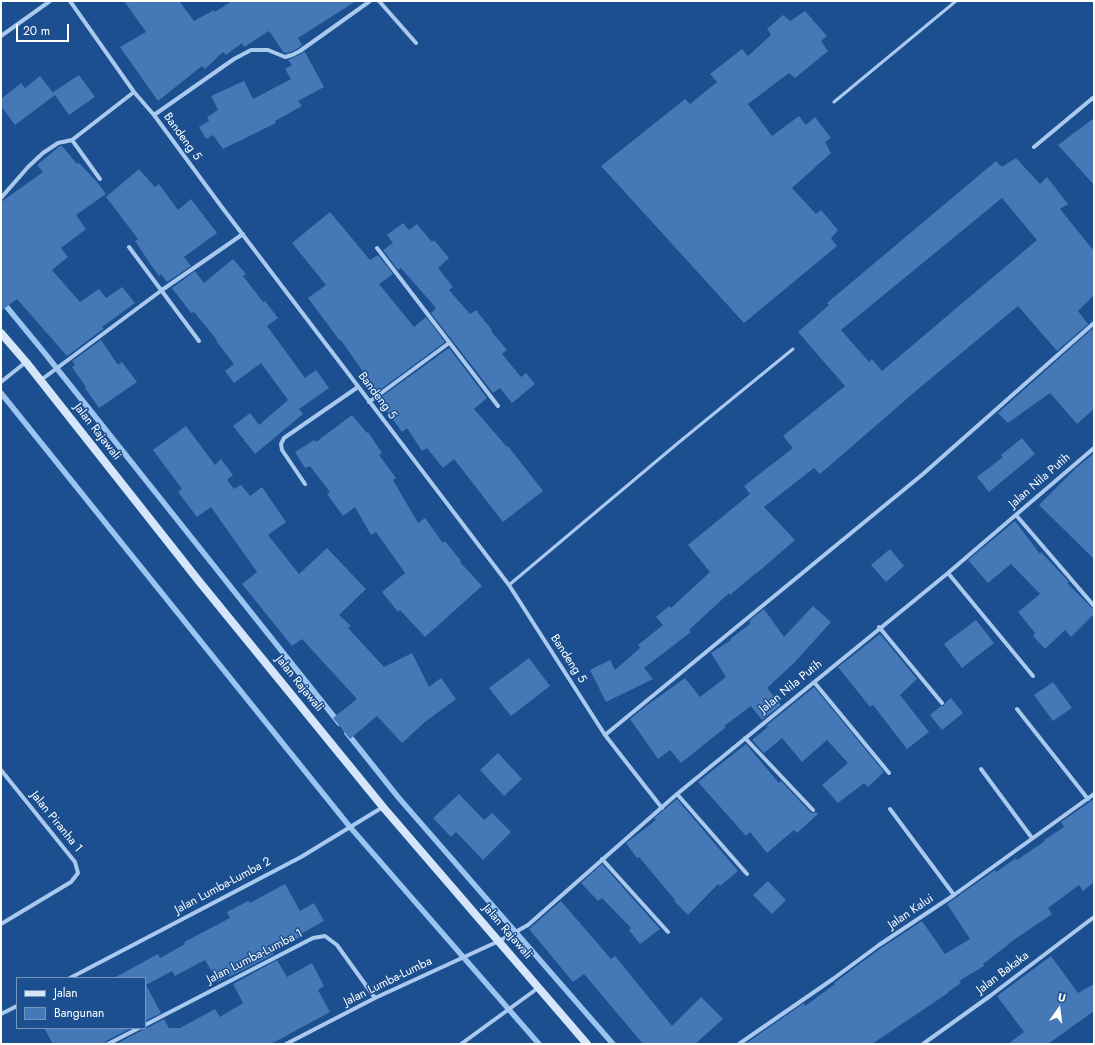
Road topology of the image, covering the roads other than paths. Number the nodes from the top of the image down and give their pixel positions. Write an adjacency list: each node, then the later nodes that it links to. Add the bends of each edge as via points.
1 (50, 1): 6 (street)
2 (70, 1): 8 (street, Bandeng 5)
3 (370, 1): 11 (street, via 292,55 285,57 268,50 251,50)
4 (379, 1): 7 (street)
5 (956, 1): 10 (lane)
6 (1, 36)
7 (416, 42)
8 (134, 92): 11 (street, Bandeng 5); 12 (street)
9 (1094, 97): 13 (street)
10 (834, 102)
11 (154, 115): 16 (street, Bandeng 5)
12 (72, 140): 14 (street); 15 (street, via 58,143 43,153)
13 (1034, 147)
14 (100, 179)
15 (1, 198)
16 (243, 234): 19 (street); 28 (street, Bandeng 5)
17 (129, 247): 19 (street)
18 (377, 248): 23 (street)
19 (162, 290): 22 (street); 26 (street)
20 (1094, 323): 42 (street, via 917,479)
21 (1, 333): 25 (main road, Jalan Rajawali)
22 (199, 341)
23 (449, 343): 29 (street); 30 (street)
24 (793, 349): 35 (lane)
25 (26, 362): 26 (main road, Jalan Rajawali); 27 (street)
26 (40, 380): 50 (main road, Jalan Rajawali, via 198,580)
27 (1, 382)
28 (358, 387): 29 (street, Bandeng 5); 32 (street, via 284,438 282,450)
29 (369, 402): 35 (street, Bandeng 5)
30 (498, 406)
31 (1094, 448): 33 (street, Jalan Nila Putih)
32 (305, 484)
33 (1016, 515): 34 (street, Jalan Nila Putih); 36 (street)
34 (948, 572): 37 (street, Jalan Nila Putih); 38 (street)
35 (509, 585): 42 (street, Bandeng 5)
36 (1094, 606)
37 (880, 628): 39 (street, Jalan Nila Putih); 40 (street)
38 (1032, 676)
39 (814, 682): 43 (street, Jalan Nila Putih); 46 (street)
40 (942, 703)
41 (1017, 709): 49 (street)
42 (605, 735): 51 (street, Bandeng 5)
43 (744, 738): 47 (street, Jalan Nila Putih); 53 (street)
44 (981, 769): 54 (street)
45 (1, 770): 59 (street, Jalan Piranha 1, via 75,862 78,873 70,882)
46 (889, 773)
47 (677, 794): 51 (street, Jalan Nila Putih); 56 (street)
48 (1094, 794): 49 (street, Jalan Kalui)
49 (1088, 799): 54 (street, Jalan Kalui)
50 (383, 807): 61 (main road, Jalan Rajawali); 62 (street, Jalan Lumba-Lumba 2, via 301,857)
51 (662, 808): 55 (street, Jalan Nila Putih)
52 (890, 809): 57 (street)
53 (813, 810)
54 (1032, 838): 57 (street, Jalan Kalui)
55 (602, 859): 60 (street); 61 (street, Jalan Nila Putih, via 528,925)
56 (747, 874)
57 (954, 895): 73 (street, Jalan Kalui)
58 (1094, 917): 74 (street, Jalan Bakaka)
59 (1, 923)
60 (668, 932)
61 (499, 941): 63 (main road, Jalan Rajawali); 64 (street, Jalan Lumba-Lumba)
62 (72, 977)
63 (539, 988): 71 (street); 72 (main road, Jalan Rajawali)
64 (375, 998): 67 (street, Jalan Lumba-Lumba 1, via 338,945 325,936 313,938); 70 (street, Jalan Lumba-Lumba)
65 (16, 1006): 66 (street)
66 (1, 1014)
67 (146, 1024)
68 (137, 1029): 69 (street)
69 (108, 1044)
70 (286, 1044)
71 (461, 1044)
72 (587, 1044)
73 (739, 1044)
74 (923, 1044)

